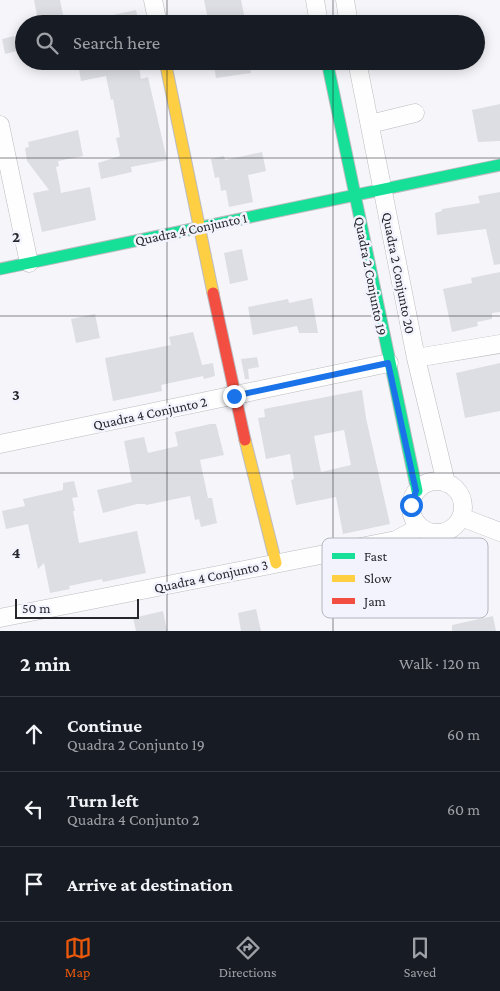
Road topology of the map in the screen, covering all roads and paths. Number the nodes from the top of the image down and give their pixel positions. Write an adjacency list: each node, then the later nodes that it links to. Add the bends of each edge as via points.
1 (153, 0): 4 (street)
2 (314, 0): 5 (street)
3 (345, 0): 6 (street)
4 (156, 15)
5 (317, 15)
6 (348, 15)
7 (167, 70): 16 (street)
8 (329, 70): 15 (street, Quadra 2 Conjunto 19)
9 (359, 70): 11 (street, Quadra 2 Conjunto 20)
10 (415, 113): 11 (street)
11 (370, 124): 14 (street, Quadra 2 Conjunto 20)
12 (0, 125): 17 (street)
13 (500, 165): 14 (street, Quadra 4 Conjunto 1)
14 (382, 188): 15 (street, Quadra 4 Conjunto 1); 20 (street, Quadra 2 Conjunto 20)
15 (355, 195): 16 (street, Quadra 4 Conjunto 1); 21 (street, Quadra 2 Conjunto 19)
16 (199, 227): 17 (street, Quadra 4 Conjunto 1); 22 (street)
17 (29, 263): 18 (street, Quadra 4 Conjunto 1)
18 (0, 269)
19 (500, 344): 20 (street)
20 (416, 358): 24 (street, Quadra 2 Conjunto 20)
21 (388, 363): 22 (street, Quadra 4 Conjunto 2); 25 (street, Quadra 2 Conjunto 19)
22 (234, 396): 23 (street, Quadra 4 Conjunto 2); 31 (street)
23 (0, 444)
24 (446, 483): 25 (street, via 430,482); 26 (street, via 462,501)
25 (416, 491): 27 (street, via 411,505)
26 (461, 517): 27 (street, via 457,524 443,532 435,533); 28 (street)
27 (420, 527): 29 (street, Quadra 4 Conjunto 3)
28 (500, 532)
29 (400, 538)
30 (322, 554): 31 (street, Quadra 4 Conjunto 3)
31 (276, 562): 32 (street, Quadra 4 Conjunto 3)
32 (0, 618)

